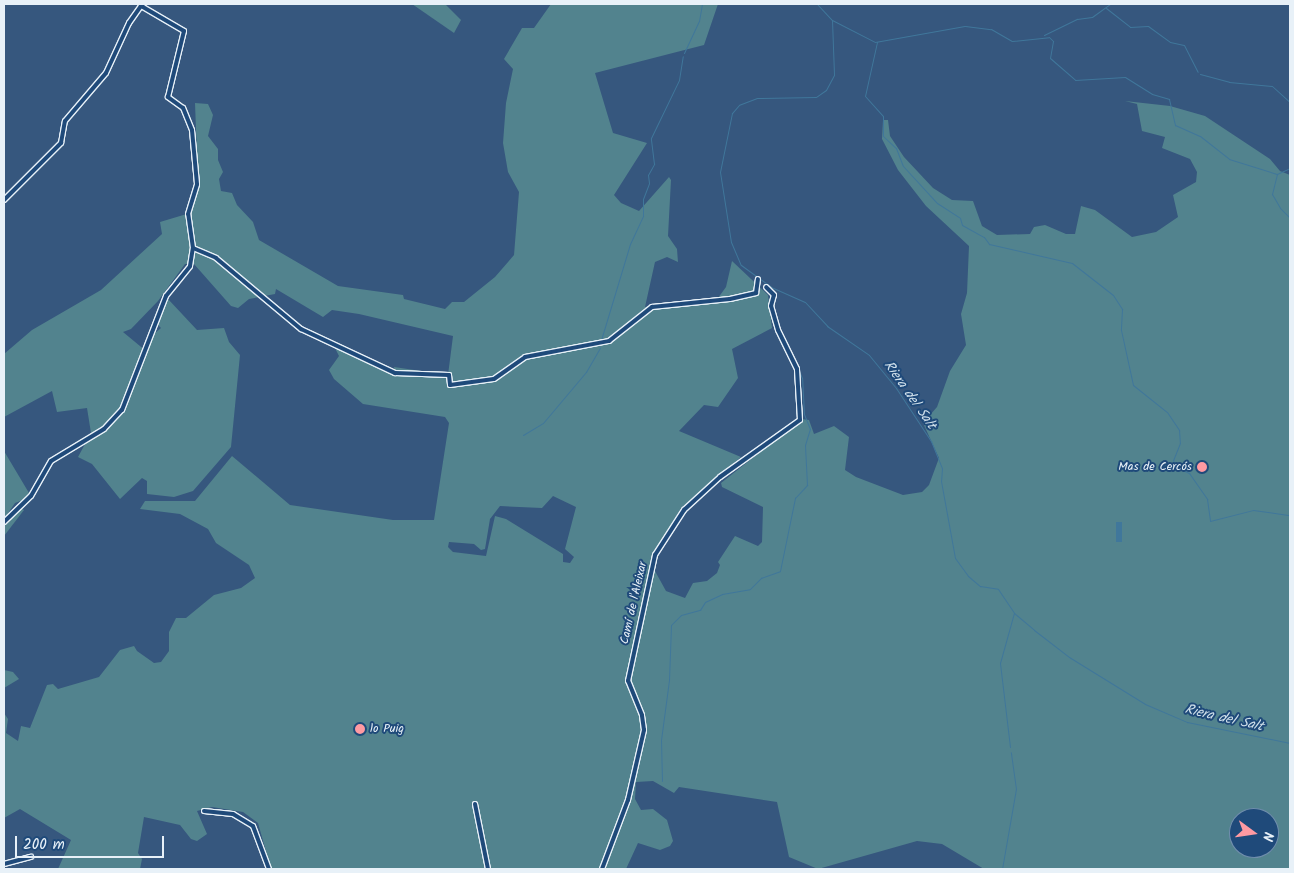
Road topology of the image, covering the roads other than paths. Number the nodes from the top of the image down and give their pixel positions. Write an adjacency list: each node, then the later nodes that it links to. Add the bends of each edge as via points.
1 (142, 5): 2 (street, via 129,23 106,73 65,121 61,143); 3 (street, via 184,31 168,97 184,108 191,122 197,184 188,214)
2 (4, 200)
3 (193, 248): 4 (street, via 216,258 301,328 395,373 449,375 450,385 494,379 525,357 609,341 652,306 730,299 756,293); 6 (street, via 190,266 166,296 122,410 104,430 51,461 31,496)
4 (758, 279)
5 (766, 287): 13 (street, Camí de l'Aleixar, via 774,295 771,306 778,330 796,369 800,420 720,477 684,510 655,555 628,682 642,715 644,730 628,800)
6 (4, 522)
7 (475, 804): 12 (street)
8 (204, 811): 11 (street, via 233,814 253,826)
9 (31, 857): 10 (street)
10 (4, 864)
11 (269, 869)
12 (488, 869)
13 (602, 869)

